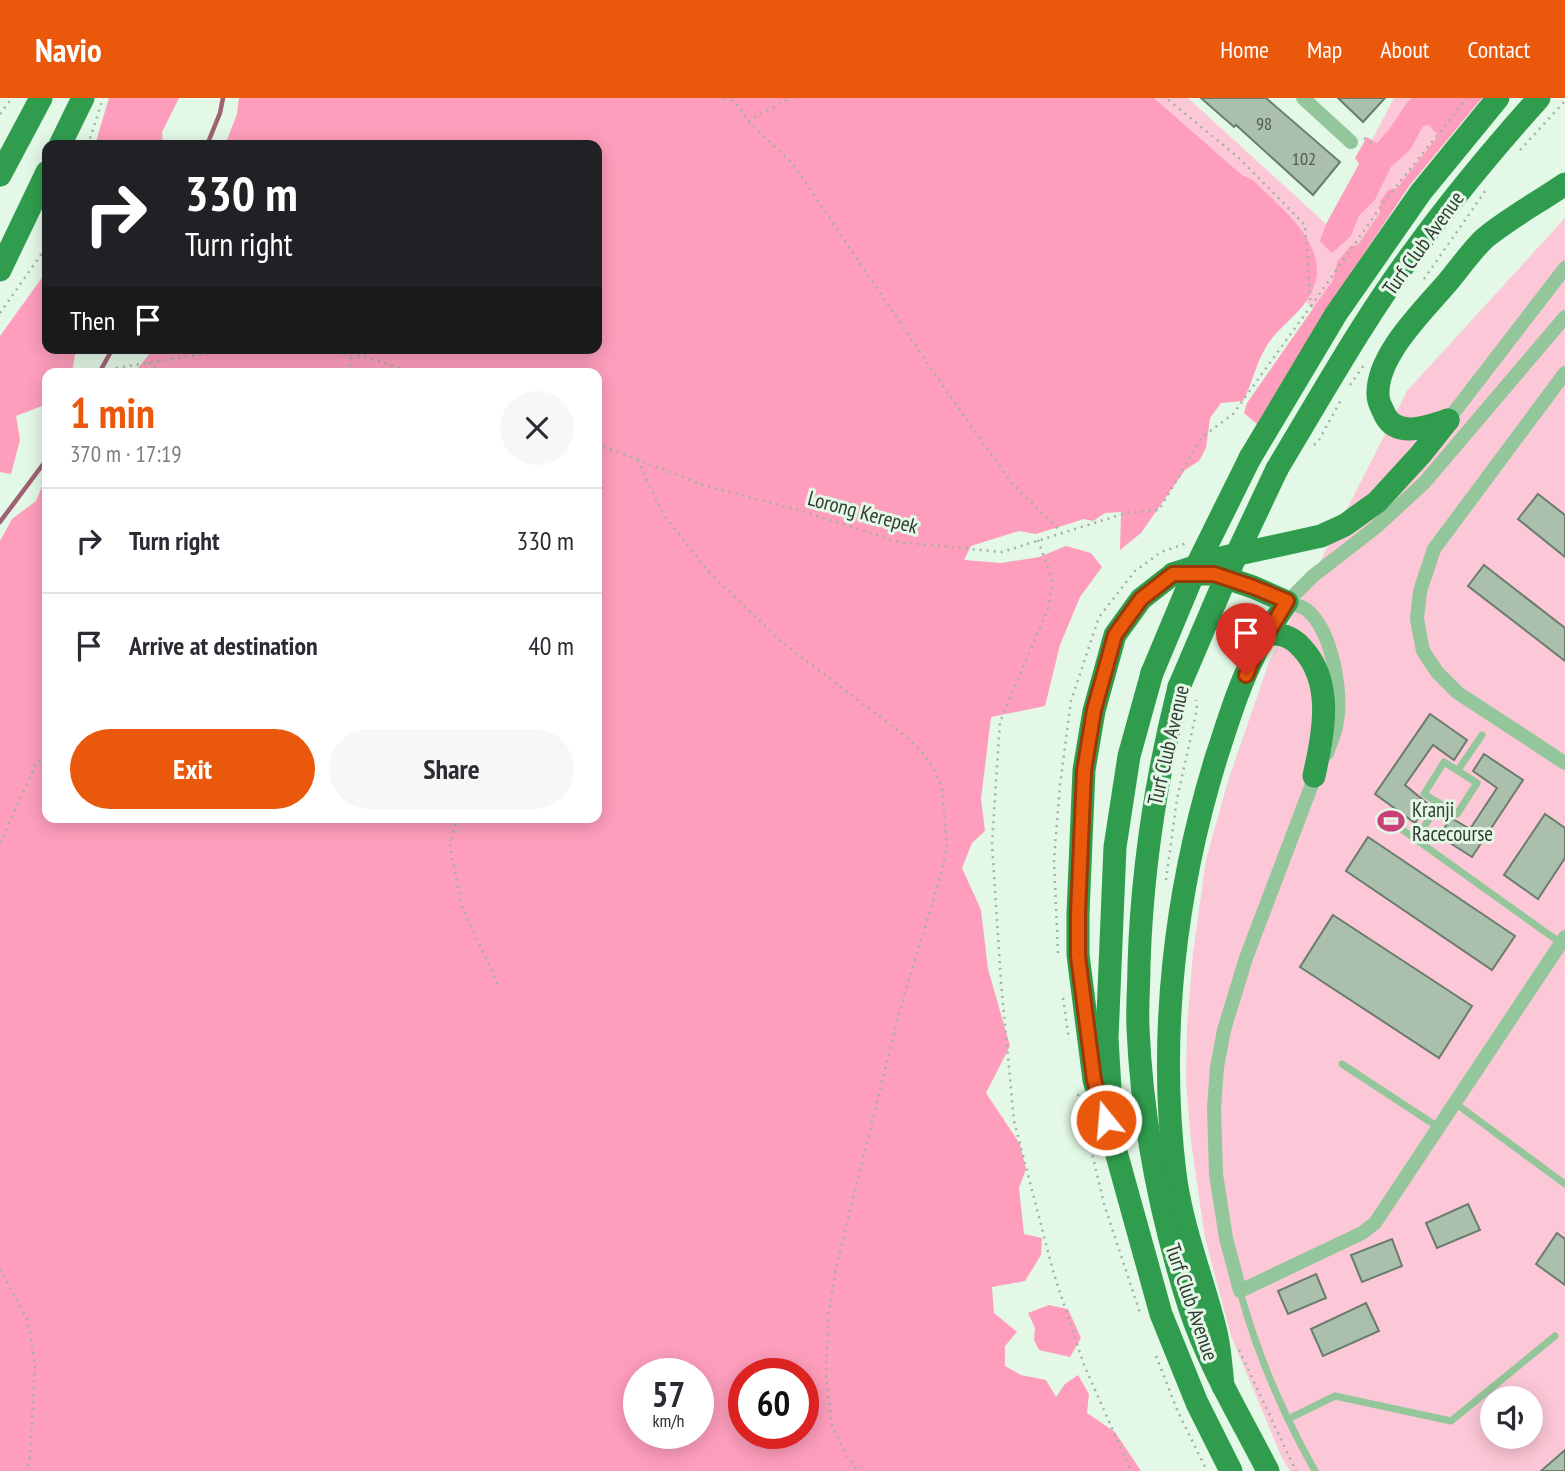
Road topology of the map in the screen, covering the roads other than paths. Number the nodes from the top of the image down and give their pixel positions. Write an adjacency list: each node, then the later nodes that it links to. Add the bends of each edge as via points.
1 (41, 98): 8 (main road)
2 (83, 98): 6 (main road)
3 (1303, 98): 7 (street)
4 (1498, 98): 30 (main road, Turf Club Avenue, bridge, via 1421,192 1336,314 1250,458 1152,673 1129,756 1115,847 1107,1038)
5 (1539, 98): 34 (main road, Turf Club Avenue, bridge, via 1416,248 1278,469 1179,687 1161,757 1141,922 1138,1027 1147,1129 1164,1219 1191,1310)
6 (62, 140)
7 (1357, 140)
8 (0, 175)
9 (42, 182): 12 (main road)
10 (1565, 184): 15 (main road, via 1485,239 1388,359 1378,395 1388,421 1397,428 1415,429)
11 (1565, 268): 15 (street)
12 (0, 270)
13 (1565, 317): 17 (street, via 1424,483)
14 (1565, 373): 20 (street, via 1434,550 1420,591 1418,619 1423,651 1458,693)
15 (1448, 420): 16 (main road, via 1377,502 1345,525 1321,536 1225,557)
16 (1173, 574): 17 (main road, via 1214,574); 30 (main road, via 1141,599 1115,635 1084,771 1078,956 1094,1080)
17 (1287, 601): 18 (main road); 22 (street, via 1306,609 1313,618 1325,635 1335,667 1336,725)
18 (1266, 635): 22 (main road, via 1293,639 1309,655 1320,680 1325,712); 34 (main road, via 1231,712 1204,797 1185,880 1171,988 1169,1086 1175,1175 1187,1238 1216,1331)
19 (1482, 735): 21 (lane)
20 (1565, 763)
21 (1458, 770): 23 (lane, via 1443,763 1424,791); 23 (lane, via 1477,786 1457,814)
22 (1314, 776): 32 (street, via 1246,958 1217,1067 1216,1174)
23 (1439, 804): 25 (lane)
24 (1400, 828): 25 (lane)
25 (1416, 839): 26 (lane)
26 (1564, 942): 28 (street)
27 (1342, 1064): 29 (lane)
28 (1454, 1102): 29 (street); 31 (lane)
29 (1438, 1127): 32 (street, via 1375,1223)
30 (1112, 1141): 36 (main road, Turf Club Avenue, via 1161,1314)
31 (1565, 1184)
32 (1240, 1291): 35 (lane, via 1251,1331)
33 (1555, 1336): 35 (lane, via 1451,1421 1335,1396)
34 (1223, 1386): 37 (main road, Turf Club Avenue)
35 (1288, 1419): 38 (lane)
36 (1231, 1471)
37 (1269, 1471)
38 (1315, 1471)

